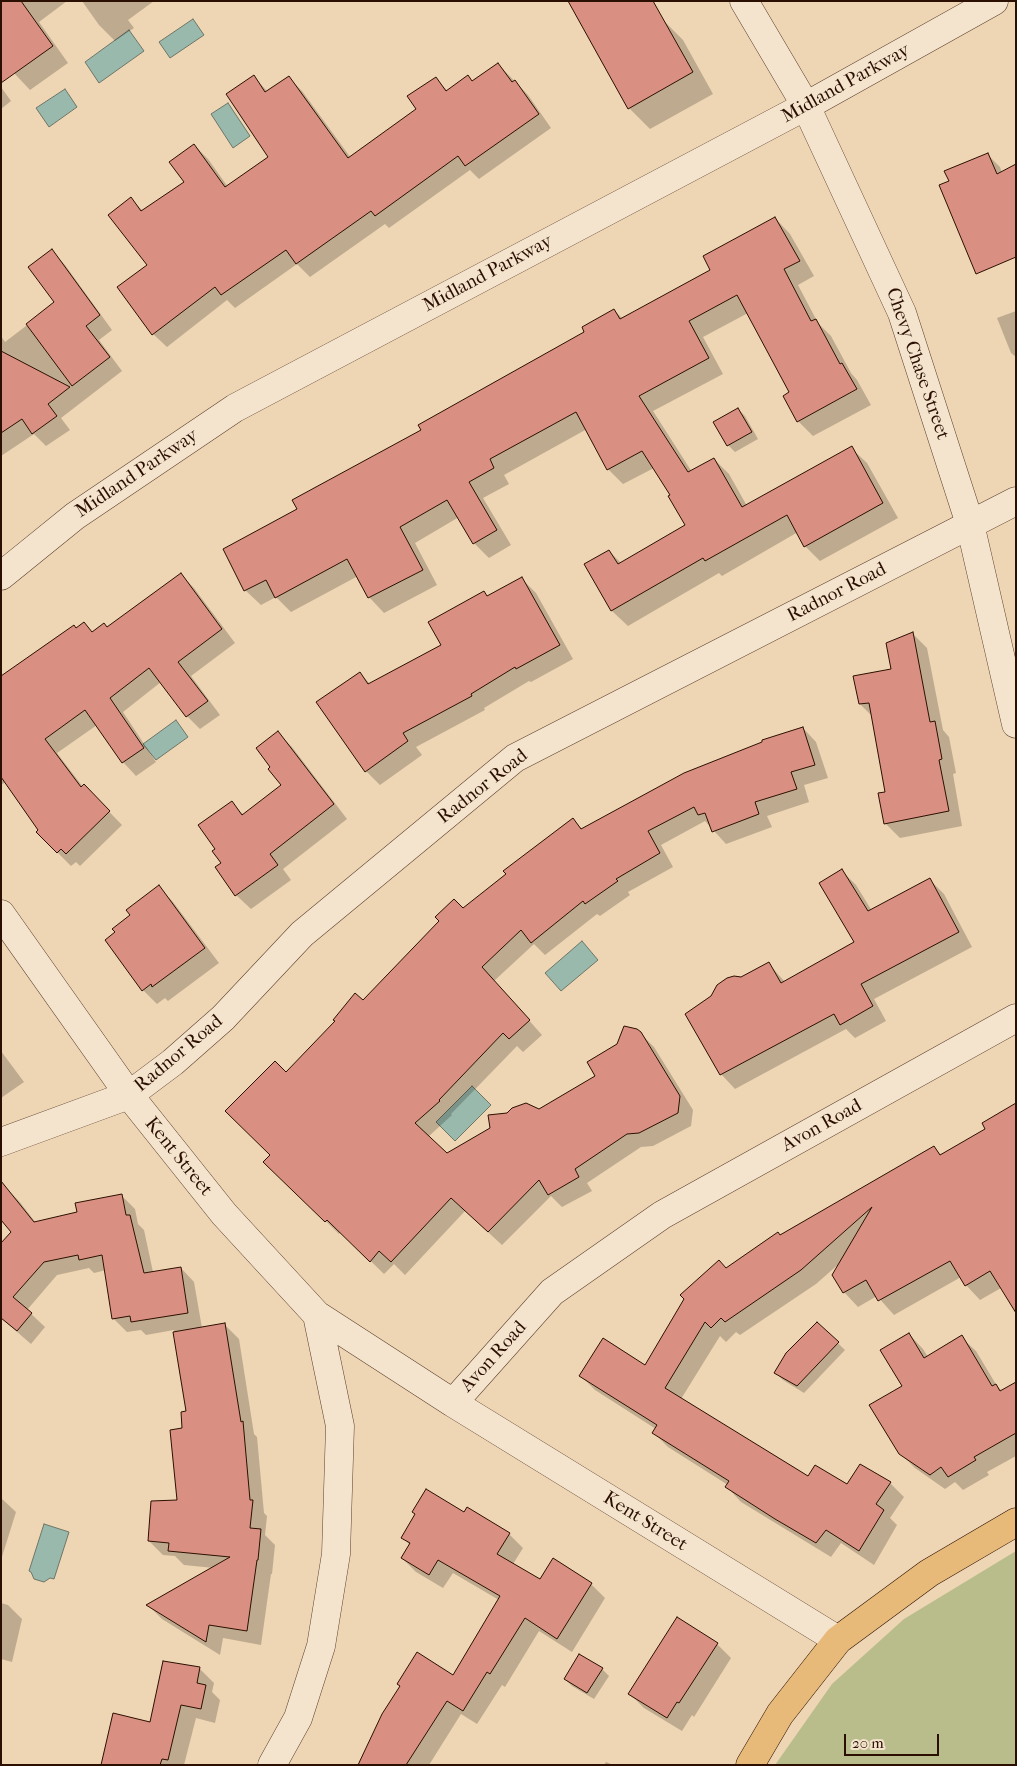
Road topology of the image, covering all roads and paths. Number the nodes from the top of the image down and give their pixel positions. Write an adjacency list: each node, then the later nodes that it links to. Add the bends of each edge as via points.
1 (744, 1): 3 (street, Chevy Chase Street)
2 (994, 1): 3 (street, Midland Parkway)
3 (806, 106): 5 (street, Chevy Chase Street, via 902,313); 6 (street, Midland Parkway, via 235,408 75,516)
4 (1016, 501): 5 (street, Radnor Road)
5 (970, 524): 7 (street, Chevy Chase Street); 10 (street, Radnor Road, via 515,758 302,934 223,1018)
6 (1, 576)
7 (1016, 724)
8 (1, 914): 10 (street, Kent Street)
9 (1016, 1018): 13 (street, Avon Road, via 654,1221 552,1292)
10 (129, 1095): 11 (street, Radnor Road); 12 (street, Kent Street, via 224,1214)
11 (1, 1142)
12 (317, 1315): 13 (street, Avon Road); 16 (street, via 340,1426 336,1554 321,1646 298,1718)
13 (453, 1403): 15 (street, Kent Street)
14 (1016, 1522): 15 (main road, via 929,1573)
15 (838, 1640): 17 (main road, via 780,1714)
16 (272, 1765)
17 (750, 1765)

